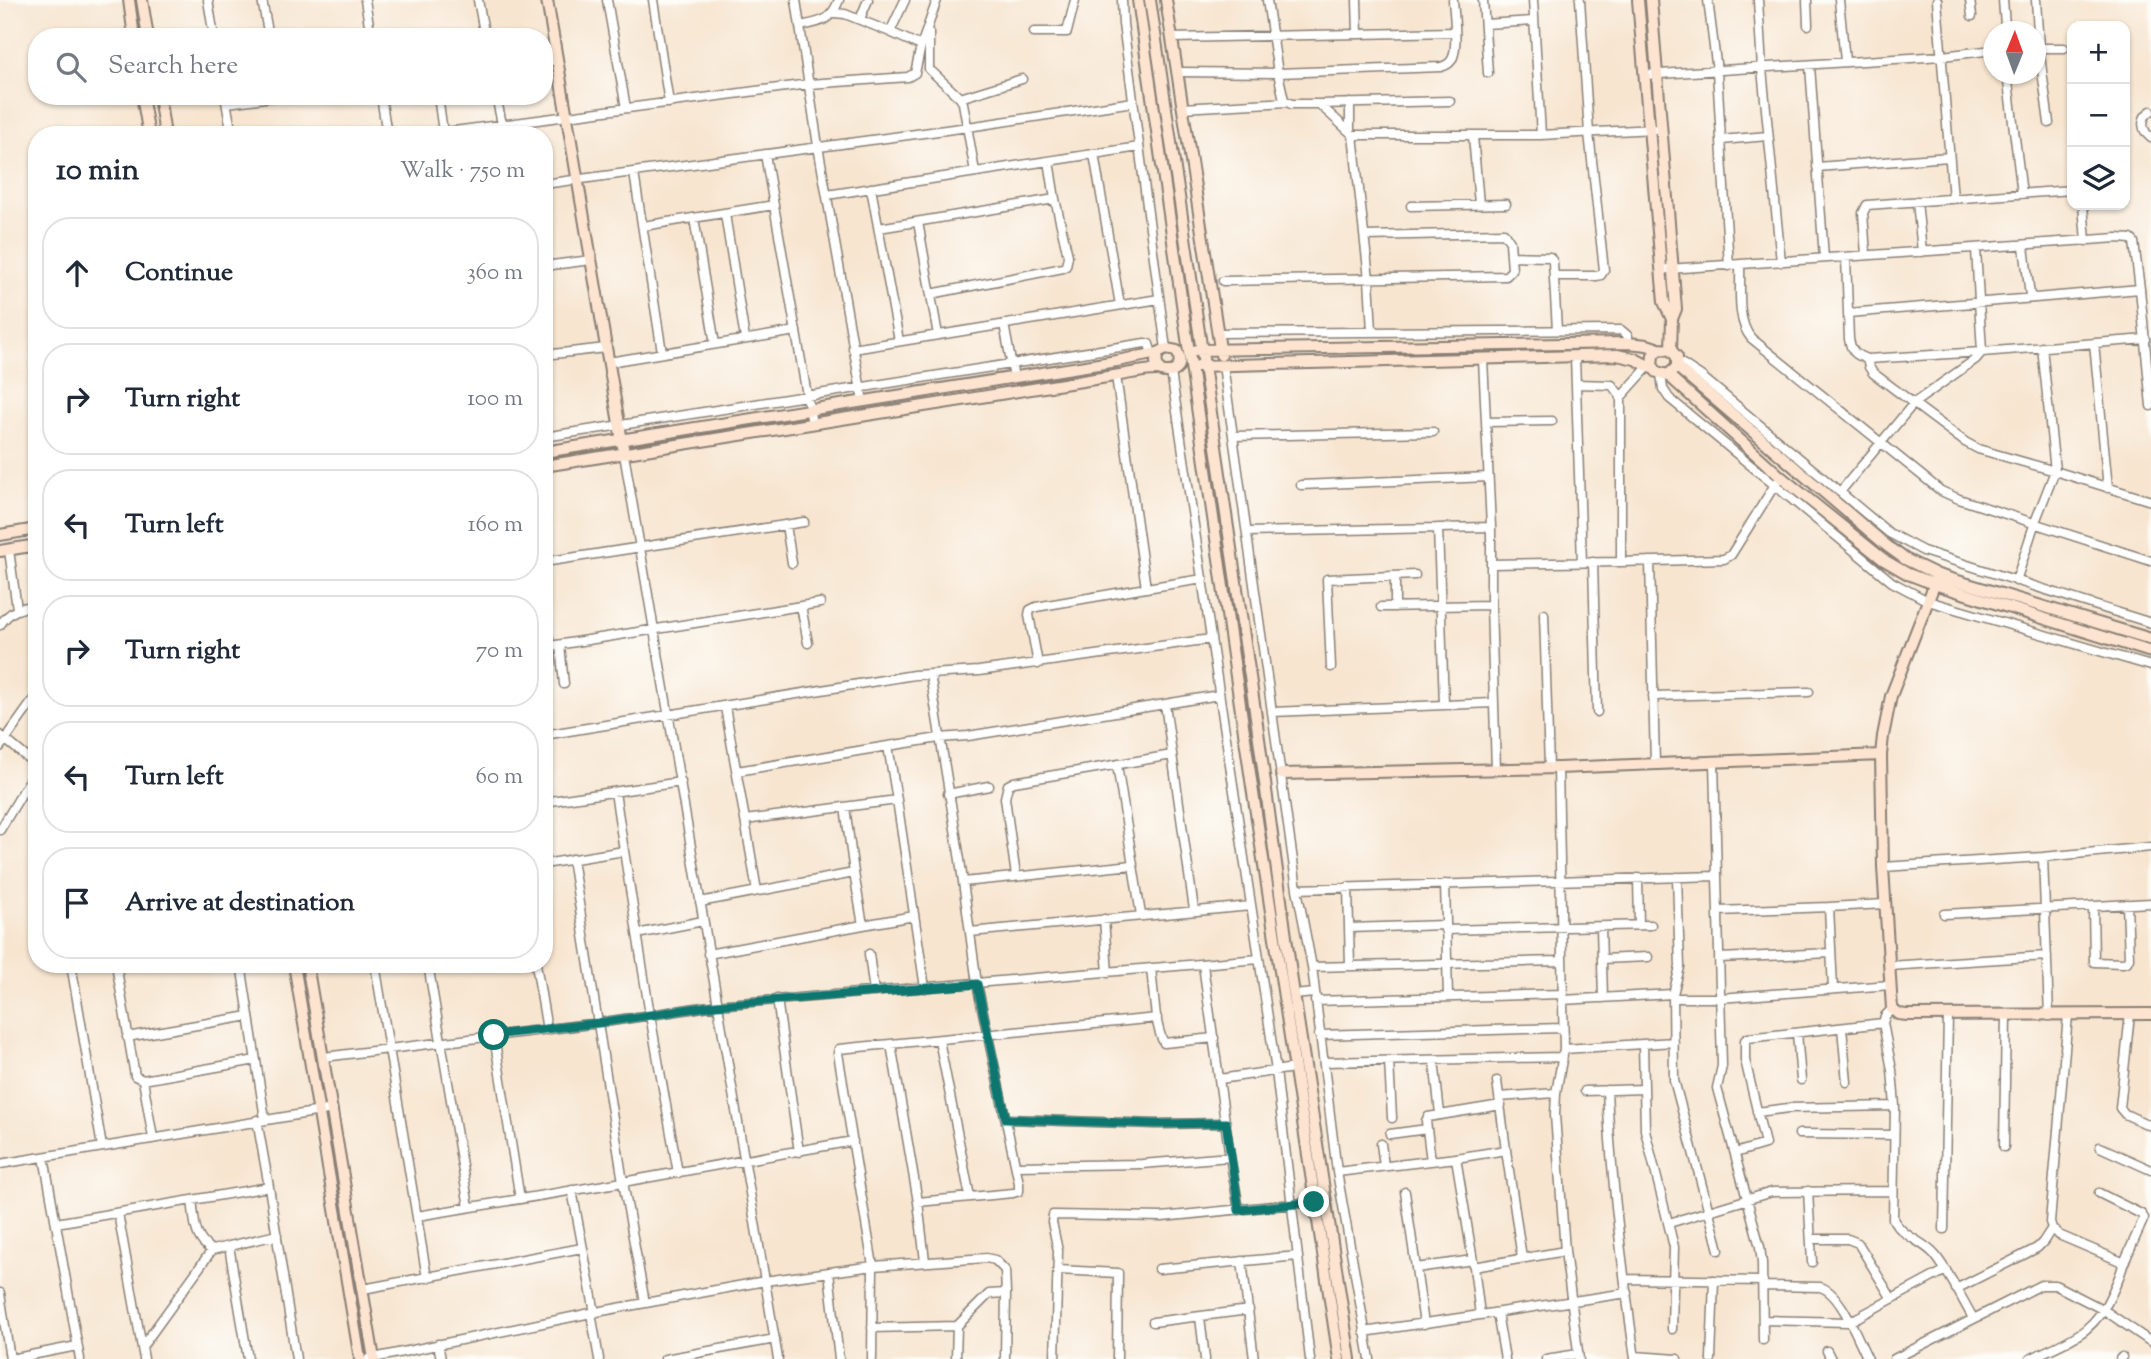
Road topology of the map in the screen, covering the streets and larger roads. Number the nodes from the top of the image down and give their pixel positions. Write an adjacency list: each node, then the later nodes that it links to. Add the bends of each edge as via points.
1 (129, 0): 46 (street)
2 (142, 0): 47 (street)
3 (208, 0): 48 (street)
4 (262, 0): 49 (street)
5 (365, 0): 50 (street)
6 (478, 0): 51 (street)
7 (547, 0): 52 (street)
8 (607, 0): 94 (street)
9 (653, 0): 85 (street)
10 (796, 0): 45 (street)
11 (839, 0): 36 (street)
12 (868, 0): 38 (street)
13 (905, 0): 53 (street)
14 (937, 0): 39 (street)
15 (1075, 0): 54 (street, via 1067,32)
16 (1122, 0): 83 (street)
17 (1138, 0): 81 (street)
18 (1150, 0): 79 (street)
19 (1166, 0): 58 (street)
20 (1267, 0): 57 (street)
21 (1357, 0): 56 (street)
22 (1453, 0): 55 (street)
23 (1483, 0): 43 (street)
24 (1533, 0): 40 (street)
25 (1580, 0): 110 (street)
26 (1639, 0): 74 (street)
27 (1651, 0): 74 (street)
28 (1708, 0): 70 (street)
29 (1758, 0): 69 (street)
30 (1807, 0): 44 (street)
31 (1839, 0): 67 (street)
32 (1937, 0): 64 (street)
33 (1970, 0): 37 (street)
34 (2003, 0): 41 (street)
35 (2036, 0): 42 (street)
36 (834, 13): 38 (street); 45 (street, via 823,21)
37 (1972, 16)
38 (860, 19): 53 (street)
39 (930, 21): 60 (street); 80 (street, via 929,69)
40 (1534, 21): 43 (street); 111 (street)
41 (2005, 21)
42 (2036, 21)
43 (1485, 23): 73 (street)
44 (1808, 25)
45 (800, 26): 76 (street)
46 (133, 28)
47 (147, 28)
48 (213, 28)
49 (267, 28)
50 (370, 28)
51 (483, 28)
52 (551, 28)
53 (890, 32): 60 (street)
54 (1034, 32)
55 (1454, 32): 56 (street); 72 (street, via 1453,59 1441,67)
56 (1358, 34): 57 (street)
57 (1272, 36): 58 (street); 72 (street)
58 (1172, 38): 71 (street)
59 (553, 40): 66 (street)
60 (921, 46): 76 (street, via 915,73 908,78)
61 (2046, 48): 62 (street)
62 (2064, 48)
63 (1983, 51): 64 (street)
64 (1942, 56): 67 (street); 120 (street)
65 (553, 60): 66 (street)
66 (556, 60): 97 (street)
67 (1845, 61): 68 (street)
68 (1810, 65): 69 (street); 122 (street)
69 (1762, 69): 70 (street); 113 (street)
70 (1717, 71): 74 (street); 115 (street)
71 (1177, 72): 72 (street); 95 (street)
72 (1278, 73): 84 (street)
73 (1488, 74)
74 (1650, 75): 107 (street); 108 (street)
75 (1022, 79): 80 (street)
76 (809, 84): 85 (street); 116 (street)
77 (2008, 84): 129 (street)
78 (2043, 84): 98 (street)
79 (1164, 97): 81 (street); 188 (street)
80 (960, 98): 106 (street)
81 (1152, 99): 190 (street)
82 (1450, 101): 86 (street)
83 (1133, 102): 106 (street); 117 (street)
84 (1287, 102): 87 (street); 95 (street)
85 (668, 103): 94 (street)
86 (1350, 103): 87 (street); 109 (street)
87 (1320, 104): 109 (street)
88 (144, 105): 100 (street)
89 (160, 105): 101 (street)
90 (227, 105): 102 (street)
91 (382, 105): 103 (street)
92 (439, 105): 104 (street)
93 (498, 105): 99 (street)
94 (626, 108): 97 (street)
95 (1182, 108): 174 (street)
96 (2151, 111): 114 (street, via 2142,124)
97 (566, 116): 99 (street); 125 (street)
98 (2049, 123)
99 (502, 124): 105 (street)
100 (147, 126)
101 (164, 126)
102 (230, 126)
103 (386, 126)
104 (442, 126)
105 (487, 126)
106 (968, 127): 116 (street); 123 (street)
107 (1661, 129): 108 (street); 158 (street)
108 (1648, 130): 110 (street); 158 (street)
109 (1352, 133): 112 (street); 144 (street)
110 (1589, 133): 111 (street); 159 (street, via 1604,271 1596,276)
111 (1541, 135): 112 (street)
112 (1473, 136): 134 (street)
113 (1768, 136): 115 (street); 154 (street)
114 (2151, 138)
115 (1721, 140): 157 (street)
116 (818, 146): 118 (street); 130 (street)
117 (1139, 147): 119 (street); 165 (street)
118 (765, 154): 124 (street); 136 (street)
119 (1094, 154): 121 (street); 167 (street)
120 (1949, 156): 122 (street); 132 (street)
121 (1049, 161): 123 (street); 131 (street)
122 (1817, 167): 152 (street)
123 (975, 172): 127 (street)
124 (634, 173): 125 (street); 142 (street)
125 (577, 179): 126 (street); 153 (street)
126 (553, 183)
127 (871, 188): 130 (street); 143 (street)
128 (2067, 190): 129 (street)
129 (2022, 194): 132 (street)
130 (827, 195): 185 (street)
131 (1055, 199): 141 (street); 163 (street, via 1068,256 1066,266)
132 (1953, 199): 133 (street)
133 (1917, 201): 148 (street); 149 (street, via 1864,208)
134 (1479, 204): 135 (street); 137 (street)
135 (1506, 204)
136 (774, 205): 139 (street); 172 (street)
137 (1411, 206)
138 (2083, 210): 145 (street)
139 (725, 214): 140 (street); 176 (street)
140 (694, 218): 142 (street); 181 (street)
141 (918, 222): 143 (street); 163 (street)
142 (643, 226): 191 (street)
143 (878, 228): 178 (street)
144 (1365, 236): 150 (street, via 1504,233); 160 (street)
145 (2086, 241): 146 (street); 162 (street, via 2125,237 2134,242)
146 (2025, 246): 147 (street); 164 (street, via 2029,291)
147 (1976, 249): 148 (street); 166 (street)
148 (1922, 252): 149 (street)
149 (1866, 255): 151 (street)
150 (1511, 256): 159 (street, via 1550,257); 160 (street, via 1511,271 1506,276)
151 (1846, 257): 152 (street); 168 (street)
152 (1824, 258): 154 (street)
153 (591, 260): 155 (street); 184 (street)
154 (1781, 262): 156 (street)
155 (553, 265)
156 (1740, 265): 157 (street); 224 (street, via 1742,319 1751,338)
157 (1729, 266): 158 (street)
158 (1666, 270): 169 (street, via 1676,309)
159 (1555, 276): 171 (street)
160 (1369, 279): 161 (street); 173 (street)
161 (1223, 281)
162 (2140, 289): 164 (street); 177 (street)
163 (931, 294): 175 (street)
164 (2035, 298): 166 (street)
165 (1159, 299): 167 (street); 192 (street)
166 (1980, 302): 168 (street); 193 (street)
167 (1119, 305): 170 (street)
168 (1848, 313): 197 (street, via 1851,349)
169 (1672, 323): 182 (street, via 1662,339); 189 (street)
170 (1004, 324): 175 (street); 199 (street)
171 (1557, 330): 173 (street); 179 (street, via 1622,330)
172 (796, 331): 176 (street); 210 (street)
173 (1371, 331): 174 (street)
174 (1217, 333): 186 (street)
175 (938, 335): 178 (street)
176 (745, 339): 181 (street)
177 (2146, 339): 180 (street); 214 (street)
178 (899, 341): 185 (street)
179 (1628, 343): 182 (street); 186 (street)
180 (2094, 343): 183 (street); 232 (street)
181 (715, 344): 191 (street)
182 (1647, 345): 187 (street)
183 (2042, 347): 193 (street); 228 (street)
184 (606, 348): 194 (street); 198 (street)
185 (853, 349): 209 (street)
186 (1221, 349): 188 (street); 202 (street)
187 (1659, 349): 189 (street); 205 (street, via 1653,355)
188 (1201, 350): 190 (street); 201 (street)
189 (1671, 350): 200 (street)
190 (1189, 351): 192 (street); 203 (street)
191 (662, 352): 198 (street)
192 (1163, 352): 199 (street, via 1145,343); 203 (street, via 1179,356); 204 (street, via 1156,362); 207 (street)
193 (1982, 352): 197 (street); 213 (street)
194 (553, 354)
195 (1575, 357): 196 (street); 205 (street, via 1617,355); 208 (street)
196 (1483, 359): 202 (street); 217 (street)
197 (1867, 359): 213 (street, via 1873,373)
198 (609, 362): 219 (street)
199 (1012, 363): 207 (street); 209 (street)
200 (1678, 364): 205 (street); 233 (street, via 1701,376); 258 (street, via 1887,546)
201 (1204, 365): 202 (street); 203 (street); 311 (street)
202 (1223, 365): 222 (street)
203 (1181, 368): 204 (street); 257 (street); 312 (street)
204 (1159, 369): 206 (street)
205 (1658, 371): 211 (street); 230 (street); 230 (street, via 1669,398)
206 (1116, 376): 218 (street); 260 (street)
207 (1014, 378): 212 (street)
208 (1576, 384): 211 (street, via 1612,385); 249 (street)
209 (860, 388): 210 (street); 212 (street)
210 (808, 396): 215 (street); 219 (street)
211 (1621, 397): 251 (street)
212 (863, 402): 215 (street)
213 (1914, 403): 224 (street); 228 (street, via 1978,449)
214 (2151, 406)
215 (810, 411): 218 (street); 223 (street)
216 (1552, 421): 217 (street)
217 (1486, 422): 229 (street)
218 (812, 424): 226 (street)
219 (620, 425): 221 (street); 223 (street)
220 (1433, 432): 222 (street)
221 (553, 436)
222 (1234, 436): 241 (street)
223 (622, 440): 225 (street); 226 (street)
224 (1880, 442): 233 (street); 236 (street, via 1941,491)
225 (553, 451)
226 (624, 454): 227 (street); 244 (street)
227 (553, 465)
228 (2055, 471): 232 (street); 236 (street)
229 (1488, 477): 231 (street); 238 (street)
230 (1778, 481): 247 (street, via 1731,555); 258 (street, via 1890,564 1908,574); 262 (street, via 1892,582)
231 (1301, 485)
232 (2108, 488): 234 (street)
233 (1840, 492): 254 (street, via 1905,543)
234 (2151, 501)
235 (804, 522): 237 (street)
236 (2035, 522): 248 (street); 259 (street)
237 (786, 525): 244 (street); 252 (street)
238 (1491, 527): 239 (street); 253 (street)
239 (1438, 528): 241 (street); 266 (street)
240 (28, 530): 242 (street)
241 (1247, 532): 294 (street)
242 (0, 535)
243 (28, 546): 245 (street)
244 (640, 547): 246 (street); 274 (street)
245 (5, 550): 270 (street)
246 (553, 561)
247 (1650, 561): 251 (street); 288 (street)
248 (2151, 561)
249 (1582, 562): 250 (street); 253 (street)
250 (1592, 562): 251 (street); 295 (street)
251 (1621, 562)
252 (792, 563)
253 (1492, 564): 264 (street)
254 (1989, 573): 259 (street); 261 (street)
255 (1415, 575): 256 (street)
256 (1395, 576): 269 (street); 283 (street, via 1328,579)
257 (1203, 579): 260 (street); 275 (street)
258 (1936, 580): 261 (street); 262 (street); 280 (street)
259 (2016, 581): 272 (street)
260 (1146, 588): 281 (street, via 1030,610)
261 (1984, 588): 276 (street)
262 (1928, 601): 282 (street); 302 (street, via 1891,696)
263 (820, 603): 265 (street)
264 (1491, 605): 266 (street); 289 (street)
265 (801, 606): 274 (street); 277 (street)
266 (1441, 606): 269 (street); 291 (street)
267 (28, 607): 270 (street)
268 (1381, 607): 269 (street)
269 (1395, 607)
270 (17, 609): 273 (street)
271 (1544, 614): 307 (street)
272 (2151, 623)
273 (0, 625)
274 (654, 631): 278 (street); 296 (street)
275 (1211, 639): 281 (street); 287 (street)
276 (2151, 639)
277 (808, 643)
278 (560, 645): 279 (street); 285 (street)
279 (553, 646)
280 (2151, 652)
281 (1038, 664): 284 (street)
282 (2151, 666)
283 (1331, 667)
284 (929, 674): 293 (street); 298 (street)
285 (564, 684)
286 (1809, 692): 288 (street)
287 (1219, 695): 290 (street); 345 (street)
288 (1653, 696): 305 (street)
289 (1494, 703): 291 (street); 308 (street)
290 (1165, 704): 298 (street); 301 (street)
291 (1444, 705): 294 (street)
292 (28, 707): 299 (street)
293 (726, 707): 296 (street); 309 (street)
294 (1272, 712): 310 (street)
295 (1597, 712)
296 (669, 715): 297 (street); 313 (street)
297 (553, 734)
298 (939, 738): 300 (street); 317 (street)
299 (2, 740): 303 (street)
300 (888, 746): 309 (street); 318 (street)
301 (1172, 755): 306 (street); 349 (street)
302 (1881, 755): 304 (street); 329 (street)
303 (28, 759)
304 (1714, 762): 305 (street); 332 (street)
305 (1655, 764): 307 (street)
306 (1117, 765): 328 (street); 331 (street, via 1008,785 1005,798)
307 (1553, 768): 308 (street); 335 (street)
308 (1496, 770): 310 (street)
309 (737, 771): 321 (street)
310 (1281, 774): 339 (street)
311 (1264, 778): 312 (street); 389 (street)
312 (1251, 780): 389 (street)
313 (681, 782): 316 (street); 341 (street)
314 (28, 783): 322 (street)
315 (989, 786): 317 (street)
316 (615, 792): 319 (street); 324 (street)
317 (948, 794): 336 (street)
318 (897, 800): 320 (street); 353 (street)
319 (553, 801)
320 (845, 807): 321 (street); 330 (street)
321 (745, 820): 340 (street)
322 (0, 830)
323 (2151, 846): 325 (street)
324 (624, 851): 326 (street); 364 (street)
325 (2043, 856): 329 (street); 348 (street)
326 (572, 859): 327 (street); 414 (street)
327 (553, 862)
328 (1133, 865): 331 (street); 352 (street)
329 (1883, 867): 343 (street)
330 (854, 873): 340 (street); 356 (street)
331 (1016, 876): 336 (street)
332 (1716, 876): 333 (street); 350 (street)
333 (1677, 877): 334 (street); 396 (street, via 1680,967)
334 (1638, 878): 335 (street); 357 (street)
335 (1560, 880): 337 (street); 362 (street)
336 (963, 882): 363 (street)
337 (1445, 884): 338 (street); 361 (street)
338 (1348, 887): 339 (street); 360 (street)
339 (1297, 889): 378 (street)
340 (757, 891): 341 (street)
341 (699, 902): 355 (street)
342 (2151, 903): 344 (street)
343 (1885, 904): 346 (street); 377 (street)
344 (2127, 904): 347 (street); 347 (street, via 2129,958 2123,964 2094,962)
345 (1251, 906): 349 (street); 371 (street)
346 (1829, 906): 350 (street); 365 (street)
347 (2092, 906): 348 (street)
348 (2045, 908): 351 (street); 368 (street)
349 (1194, 910): 352 (street)
350 (1718, 911): 370 (street)
351 (1944, 914)
352 (1141, 915): 354 (street)
353 (914, 916): 356 (street); 392 (street)
354 (1104, 919): 363 (street); 388 (street)
355 (703, 921): 364 (street); 366 (street)
356 (863, 925): 366 (street)
357 (1639, 925): 358 (street); 359 (street)
358 (1651, 925)
359 (1601, 927): 362 (street); 372 (street)
360 (1349, 928): 361 (street); 376 (street)
361 (1445, 928): 362 (street); 374 (street)
362 (1562, 928): 373 (street)
363 (970, 932): 390 (street)
364 (637, 933): 407 (street)
365 (1831, 953): 370 (street); 393 (street)
366 (708, 954): 403 (street)
367 (869, 954): 394 (street)
368 (2047, 956): 377 (street); 412 (street)
369 (1648, 957): 372 (street)
370 (1720, 958): 401 (street)
371 (1259, 959): 375 (street); 438 (street)
372 (1602, 959): 400 (street)
373 (1562, 961): 374 (street); 399 (street)
374 (1447, 963): 376 (street); 398 (street)
375 (1203, 965): 379 (street); 424 (street)
376 (1350, 966): 378 (street)
377 (1889, 966): 391 (street)
378 (1312, 967): 397 (street)
379 (1151, 969): 388 (street); 413 (street)
380 (73, 973): 467 (street)
381 (117, 973): 423 (street)
382 (242, 973): 411 (street)
383 (296, 973): 452 (street)
384 (309, 973): 432 (street)
385 (377, 973): 430 (street)
386 (430, 973): 426 (street)
387 (538, 973): 418 (street)
388 (1108, 973): 390 (street)
389 (1287, 982): 395 (street); 437 (street)
390 (977, 984): 392 (street); 422 (street)
391 (1890, 985): 393 (street); 404 (street)
392 (925, 988): 394 (street)
393 (1833, 989): 401 (street)
394 (874, 992): 402 (street)
395 (1294, 995): 397 (street); 444 (street)
396 (1673, 996): 400 (street); 401 (street); 427 (street)
397 (1315, 997): 398 (street); 421 (street)
398 (1448, 997): 399 (street)
399 (1562, 997): 400 (street); 416 (street)
400 (1603, 998)
401 (1720, 998): 472 (street, via 1722,1066 1717,1087)
402 (777, 999): 403 (street); 471 (street)
403 (716, 1005): 407 (street); 476 (street)
404 (1892, 1009): 408 (street, via 1898,1014); 415 (street)
405 (2130, 1014): 406 (street); 410 (street); 459 (street, via 2120,1108)
406 (2151, 1014)
407 (650, 1015): 414 (street); 483 (street)
408 (1948, 1015): 409 (street); 505 (street)
409 (2006, 1015): 412 (street); 468 (street)
410 (2068, 1015): 412 (street); 506 (street)
411 (249, 1016): 423 (street); 433 (street)
412 (2049, 1016)
413 (1157, 1018): 422 (street); 424 (street, via 1164,1043)
414 (598, 1023): 418 (street); 484 (street)
415 (1883, 1023): 417 (street); 450 (street)
416 (1563, 1028): 421 (street); 431 (street)
417 (1842, 1028): 419 (street); 443 (street)
418 (547, 1030): 420 (street)
419 (1797, 1033): 441 (street); 453 (street, via 1745,1040)
420 (494, 1035): 426 (street); 492 (street)
421 (1319, 1035): 436 (street)
422 (988, 1036): 425 (street); 456 (street)
423 (127, 1037): 440 (street, via 135,1076)
424 (1214, 1038): 439 (street)
425 (939, 1040): 428 (street); 491 (street)
426 (442, 1041): 430 (street); 498 (street)
427 (1674, 1042): 429 (street); 501 (street, via 1676,1090)
428 (891, 1044): 465 (street, via 839,1049); 495 (street)
429 (1643, 1044): 431 (street); 445 (street)
430 (390, 1048): 432 (street); 502 (street)
431 (1563, 1053): 434 (street); 448 (street)
432 (324, 1057): 451 (street)
433 (256, 1060): 440 (street); 457 (street)
434 (1434, 1060): 435 (street); 454 (street)
435 (1389, 1061): 436 (street); 455 (street)
436 (1324, 1062): 482 (street)
437 (1294, 1068): 438 (street); 444 (street)
438 (1276, 1071): 439 (street); 497 (street)
439 (1220, 1079): 458 (street)
440 (143, 1080): 464 (street)
441 (1801, 1080)
442 (1497, 1081): 449 (street)
443 (1847, 1082)
444 (1302, 1083): 496 (street); 514 (street)
445 (1643, 1089): 446 (street); 504 (street, via 1645,1130)
446 (1607, 1090): 447 (street); 529 (street)
447 (1585, 1091)
448 (1556, 1093): 449 (street); 513 (street)
449 (1500, 1101): 454 (street); 470 (street)
450 (1895, 1106): 453 (street); 463 (street)
451 (333, 1109): 452 (street); 534 (street)
452 (319, 1111): 457 (street); 572 (street)
453 (1757, 1112): 472 (street, via 1765,1144)
454 (1440, 1114): 460 (street, via 1428,1117)
455 (1392, 1118)
456 (1006, 1119): 458 (street); 479 (street)
457 (261, 1120): 464 (street); 485 (street)
458 (1226, 1123): 474 (street)
459 (2151, 1126)
460 (1427, 1129): 461 (street); 477 (street)
461 (1390, 1134)
462 (1799, 1135): 463 (street)
463 (1895, 1135): 488 (street)
464 (153, 1138): 467 (street)
465 (852, 1142): 471 (street); 522 (street)
466 (1381, 1144): 480 (street)
467 (102, 1147): 473 (street)
468 (2004, 1147)
469 (2100, 1147): 481 (street)
470 (1506, 1150): 475 (street); 516 (street)
471 (799, 1152): 476 (street)
472 (1735, 1153): 494 (street)
473 (44, 1157): 478 (street); 503 (street)
474 (1230, 1157): 479 (street); 499 (street)
475 (1456, 1158): 477 (street); 520 (street)
476 (743, 1161): 483 (street); 532 (street)
477 (1431, 1161): 480 (street)
478 (0, 1164)
479 (1016, 1166): 491 (street, via 1019,1191)
480 (1384, 1166): 482 (street)
481 (2151, 1170)
482 (1337, 1172): 556 (street)
483 (678, 1173): 484 (street)
484 (623, 1182): 486 (street); 541 (street)
485 (269, 1187): 493 (street); 507 (street)
486 (572, 1191): 492 (street); 510 (street)
487 (1808, 1191): 488 (street); 494 (street, via 1772,1192); 508 (street)
488 (1893, 1191): 525 (street, via 1897,1228 1924,1244)
489 (1405, 1192): 523 (street)
490 (2099, 1193): 521 (street, via 2144,1218)
491 (970, 1197): 495 (street)
492 (520, 1199): 498 (street)
493 (192, 1200): 500 (street); 511 (street, via 198,1238)
494 (1749, 1200): 501 (street); 533 (street)
495 (918, 1202): 517 (street)
496 (1314, 1202): 497 (street); 514 (street)
497 (1292, 1205): 499 (street); 515 (street)
498 (469, 1207): 502 (street)
499 (1239, 1210): 526 (street, via 1162,1217 1054,1214)
500 (118, 1213): 503 (street); 563 (street)
501 (1709, 1213): 504 (street); 512 (street)
502 (417, 1216): 528 (street)
503 (56, 1223): 562 (street)
504 (1669, 1223): 530 (street)
505 (1944, 1228)
506 (2052, 1228): 521 (street); 535 (street, via 2037,1248)
507 (277, 1235): 509 (street); 571 (street)
508 (1811, 1240): 519 (street); 539 (street, via 1858,1243)
509 (229, 1246): 511 (street); 570 (street)
510 (582, 1248): 528 (street); 544 (street)
511 (212, 1250): 563 (street)
512 (1719, 1250)
513 (1565, 1251): 516 (street); 540 (street)
514 (1328, 1255): 559 (street); 587 (street)
515 (1298, 1256): 518 (street); 586 (street)
516 (1522, 1258): 520 (street)
517 (925, 1261): 522 (street); 537 (street, via 995,1260 1005,1270)
518 (1242, 1261): 524 (street); 542 (street)
519 (1812, 1262)
520 (1474, 1263): 523 (street); 546 (street)
521 (2123, 1265): 543 (street)
522 (873, 1266): 527 (street); 554 (street)
523 (1416, 1268): 552 (street)
524 (1159, 1269)
525 (1945, 1269): 535 (street); 539 (street)
526 (1058, 1270): 582 (street); 583 (street, via 1118,1273)
527 (829, 1272): 532 (street); 578 (street)
528 (427, 1278): 534 (street)
529 (1625, 1279): 530 (street); 538 (street)
530 (1674, 1279): 531 (street); 555 (street)
531 (1714, 1280): 533 (street); 593 (street)
532 (765, 1281): 541 (street); 557 (street)
533 (1763, 1283): 549 (street); 551 (street, via 1828,1289)
534 (363, 1289): 573 (street)
535 (1956, 1289): 548 (street)
536 (0, 1293): 567 (street)
537 (1006, 1293): 553 (street, via 989,1294); 581 (street)
538 (1627, 1293): 540 (street); 566 (street)
539 (1892, 1299): 551 (street)
540 (1571, 1300): 545 (street); 565 (street)
541 (645, 1303): 544 (street)
542 (1249, 1310): 547 (street); 585 (street)
543 (2104, 1310): 548 (street, via 2048,1284); 560 (street); 596 (street, via 2080,1334)
544 (593, 1313): 561 (street); 575 (street)
545 (1497, 1313): 546 (street); 590 (street)
546 (1480, 1315): 552 (street)
547 (1200, 1317): 550 (street); 584 (street)
548 (1973, 1318): 595 (street)
549 (1764, 1320): 551 (street); 558 (street)
550 (1153, 1322)
551 (1849, 1322): 594 (street)
552 (1424, 1324): 556 (street)
553 (957, 1326): 554 (street); 580 (street)
554 (872, 1328): 579 (street)
555 (1672, 1329)
556 (1365, 1336): 559 (street); 589 (street)
557 (775, 1339): 564 (street); 577 (street)
558 (1763, 1340)
559 (1348, 1342): 588 (street)
560 (2151, 1342)
561 (438, 1344): 573 (street); 574 (street)
562 (77, 1346): 567 (street); 568 (street)
563 (142, 1347): 569 (street)
564 (715, 1354): 576 (street)
565 (1579, 1356): 591 (street)
566 (1635, 1358): 592 (street)
567 (10, 1359)
568 (80, 1359)
569 (144, 1359)
570 (248, 1359)
571 (296, 1359)
572 (360, 1359)
573 (372, 1359)
574 (441, 1359)
575 (599, 1359)
576 (665, 1359)
577 (778, 1359)
578 (839, 1359)
579 (872, 1359)
580 (956, 1359)
581 (1005, 1359)
582 (1055, 1359)
583 (1116, 1359)
584 (1205, 1359)
585 (1254, 1359)
586 (1310, 1359)
587 (1339, 1359)
588 (1350, 1359)
589 (1370, 1359)
590 (1505, 1359)
591 (1546, 1359)
592 (1676, 1359)
593 (1711, 1359)
594 (1868, 1359)
595 (1894, 1359)
596 (2030, 1359)

